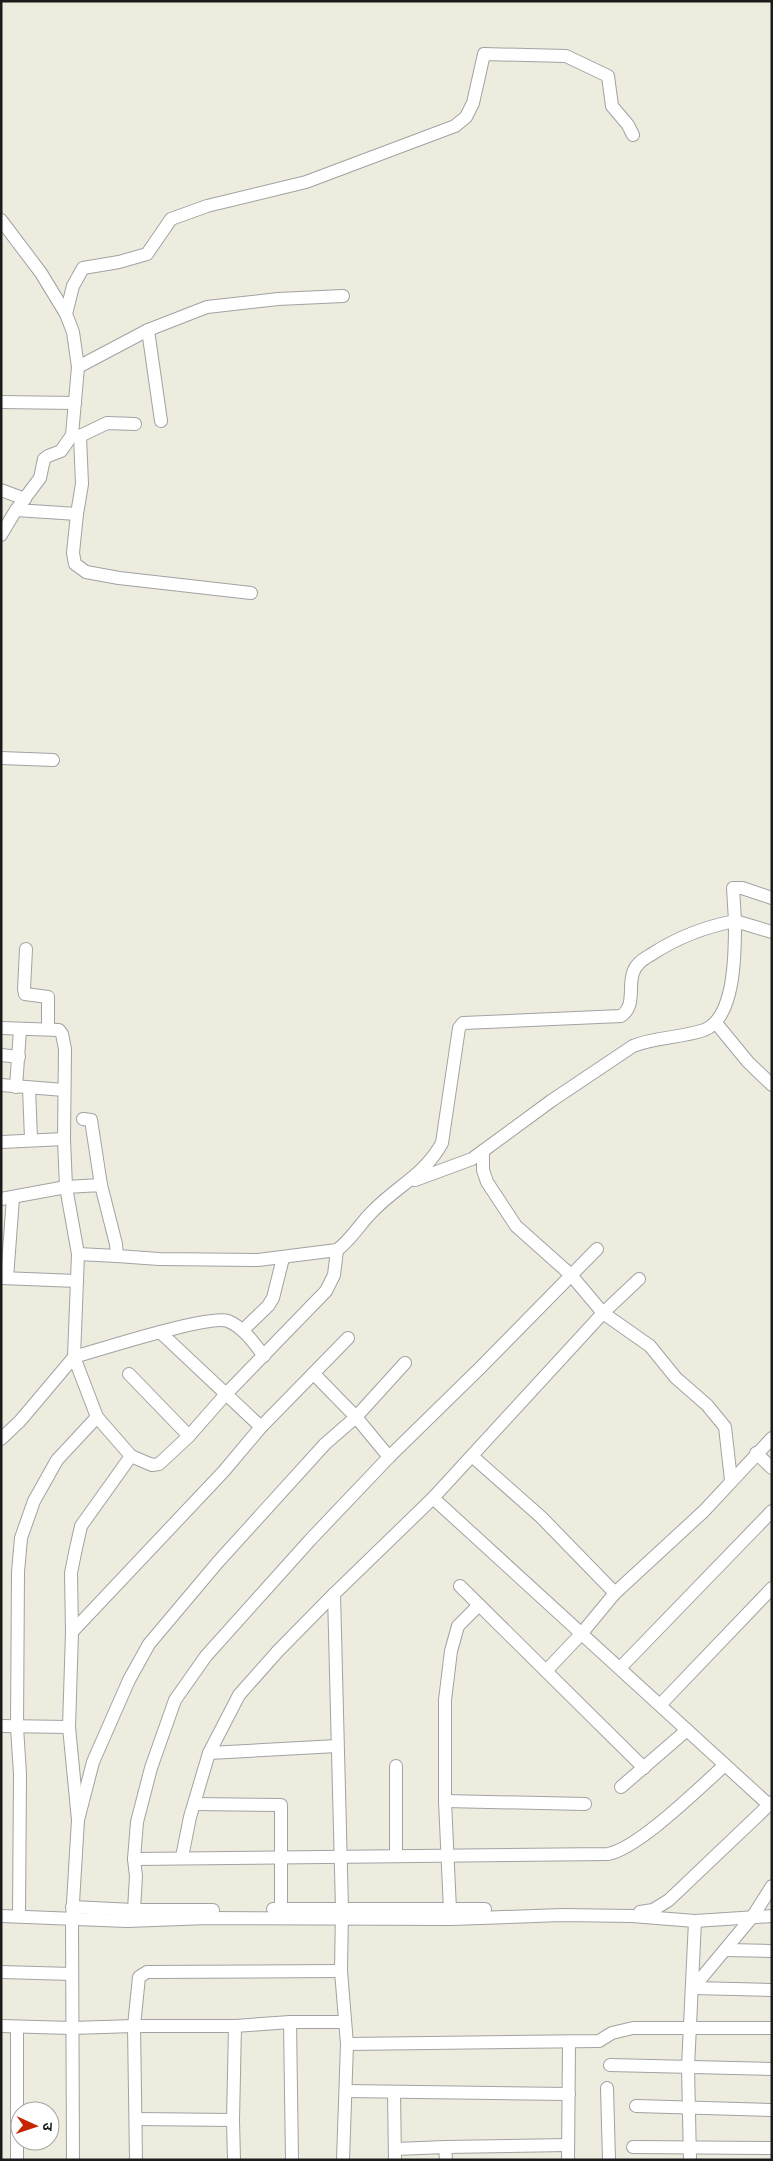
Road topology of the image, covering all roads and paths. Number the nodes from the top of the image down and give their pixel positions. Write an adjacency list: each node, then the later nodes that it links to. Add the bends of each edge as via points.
1 (633, 135): 4 (street, via 612,106 608,76 566,56 484,54 473,103 455,126 306,182 207,206 171,219 147,254 83,268 73,286)
2 (1, 220): 4 (street, via 42,274)
3 (343, 296): 5 (street, via 207,307)
4 (66, 314): 6 (street, via 73,332)
5 (148, 330): 6 (street); 9 (street)
6 (77, 361): 8 (street)
7 (1, 402): 8 (street)
8 (75, 403): 11 (street)
9 (161, 421)
10 (135, 424): 11 (street, via 107,423)
11 (76, 436): 13 (street, via 61,452 44,459 40,478); 15 (street, via 82,484)
12 (1, 490): 13 (street)
13 (25, 499): 14 (street)
14 (16, 510): 15 (street); 16 (street)
15 (77, 514): 17 (street, via 73,553 75,564 86,572)
16 (1, 536)
17 (251, 593)
18 (1, 758): 19 (street)
19 (53, 760)
20 (772, 898): 21 (street, via 734,888)
21 (735, 921): 22 (street); 24 (street, via 728,997); 40 (street, via 677,938 638,964 632,974 630,1005 621,1016 464,1024 459,1028 442,1143 421,1172)
22 (772, 932)
23 (26, 949): 26 (street, via 25,994 48,997)
24 (716, 1023): 31 (street); 39 (street, via 704,1030 633,1046)
25 (1, 1028): 27 (street)
26 (48, 1029): 27 (street); 34 (street, via 59,1030 62,1034)
27 (20, 1030): 29 (street)
28 (1, 1055): 29 (street)
29 (19, 1057): 32 (street)
30 (1, 1085): 32 (street)
31 (772, 1085)
32 (16, 1088): 33 (street)
33 (30, 1088): 34 (street); 37 (street)
34 (64, 1090): 36 (street)
35 (83, 1118): 41 (street, via 91,1120)
36 (64, 1138): 37 (street); 42 (street)
37 (30, 1140): 38 (street)
38 (2, 1142)
39 (483, 1151): 40 (street, via 472,1159); 49 (street, via 487,1182 512,1220)
40 (405, 1183): 45 (street, via 391,1193)
41 (101, 1185): 42 (street); 47 (street)
42 (66, 1186): 43 (street); 46 (street)
43 (7, 1199): 50 (street)
44 (597, 1249): 49 (street)
45 (338, 1250): 48 (street); 57 (street, via 334,1275 326,1290)
46 (78, 1254): 47 (street); 52 (street)
47 (116, 1256): 48 (street, via 169,1260)
48 (283, 1258): 54 (street, via 273,1298)
49 (571, 1276): 53 (street); 72 (street)
50 (4, 1278): 52 (street)
51 (639, 1279): 53 (street)
52 (77, 1281): 58 (street)
53 (603, 1313): 71 (street); 74 (street, via 650,1346 676,1378 720,1420 724,1427)
54 (243, 1330): 55 (street, via 222,1319); 57 (street)
55 (160, 1332): 58 (street); 62 (street)
56 (348, 1338): 61 (street)
57 (264, 1356): 62 (street)
58 (74, 1357): 63 (street); 68 (street)
59 (405, 1364): 64 (street)
60 (129, 1374): 66 (street)
61 (314, 1374): 64 (street); 65 (street)
62 (225, 1395): 65 (street); 66 (street)
63 (97, 1417): 70 (street); 88 (street, via 57,1460 34,1501 21,1538)
64 (356, 1417): 72 (street); 101 (street, via 326,1444 218,1562 149,1644 129,1680 93,1762)
65 (261, 1428): 82 (street)
66 (189, 1436): 70 (street, via 159,1464 152,1466)
67 (772, 1438): 69 (street)
68 (1, 1439)
69 (756, 1453): 73 (street); 74 (street)
70 (131, 1456): 82 (street, via 81,1526 71,1573)
71 (472, 1456): 75 (street); 79 (street, via 540,1517)
72 (389, 1457): 107 (street, via 311,1538 206,1656 175,1700 151,1768 138,1822)
73 (772, 1468)
74 (731, 1480): 79 (street, via 704,1511)
75 (433, 1498): 80 (street); 83 (street)
76 (772, 1511): 84 (street)
77 (460, 1586): 81 (street)
78 (772, 1588): 86 (street)
79 (615, 1593): 83 (street)
80 (334, 1594): 91 (street); 92 (street, via 239,1695)
81 (479, 1605): 85 (street); 97 (street, via 458,1626 451,1651 445,1700)
82 (72, 1632): 89 (street)
83 (582, 1633): 84 (street); 85 (street)
84 (620, 1668): 86 (street)
85 (546, 1671): 95 (street)
86 (660, 1705): 90 (street)
87 (1, 1726): 88 (street)
88 (17, 1727): 89 (street); 116 (street, via 20,1774)
89 (69, 1727): 101 (street)
90 (687, 1730): 93 (street); 95 (street)
91 (337, 1746): 92 (street); 105 (street)
92 (208, 1753): 99 (street)
93 (725, 1765): 98 (street); 102 (street, via 642,1837 615,1853)
94 (396, 1766): 103 (street)
95 (644, 1768): 96 (street)
96 (621, 1787)
97 (445, 1801): 100 (street); 102 (street)
98 (770, 1803): 114 (street, via 670,1900 653,1910)
99 (195, 1804): 104 (street); 106 (street, via 281,1805)
100 (585, 1804)
101 (78, 1820): 112 (street)
102 (448, 1855): 103 (street); 111 (street)
103 (396, 1856): 105 (street)
104 (182, 1857): 106 (street); 107 (street)
105 (340, 1857): 106 (street); 113 (street)
106 (281, 1858): 109 (street)
107 (134, 1859): 110 (street)
108 (772, 1886): 117 (street)
109 (281, 1909): 110 (street); 113 (street)
110 (134, 1910): 112 (street)
111 (450, 1910): 113 (street); 114 (street, via 591,1907 627,1908)
112 (72, 1913): 113 (street, via 127,1921); 116 (street); 124 (street)
113 (342, 1914): 114 (street, via 451,1919); 122 (street)
114 (633, 1915): 119 (street)
115 (1, 1916): 116 (street)
116 (19, 1916)
117 (753, 1916): 118 (street); 119 (street); 120 (street)
118 (772, 1916)
119 (695, 1921): 125 (street)
120 (725, 1950): 121 (street); 125 (street)
121 (772, 1951)
122 (341, 1971): 128 (street); 130 (street, via 147,1972 139,1977)
123 (1, 1972): 124 (street)
124 (72, 1974): 133 (street)
125 (692, 1988): 126 (street); 134 (street)
126 (772, 1990)
127 (290, 2022): 128 (street); 131 (street); 160 (street)
128 (345, 2022): 137 (street)
129 (1, 2026): 132 (street)
130 (134, 2026): 131 (street); 133 (street); 148 (street)
131 (235, 2026): 149 (street)
132 (17, 2027): 133 (street); 156 (street)
133 (72, 2028): 157 (street)
134 (691, 2028): 135 (street); 136 (street, via 633,2028 612,2033 598,2041); 139 (street)
135 (772, 2028)
136 (569, 2042): 137 (street); 144 (street)
137 (347, 2044): 142 (street)
138 (610, 2066): 139 (street)
139 (688, 2067): 140 (street); 146 (street)
140 (772, 2069)
141 (608, 2088): 163 (street)
142 (346, 2092): 143 (street); 161 (street)
143 (394, 2093): 144 (street); 155 (street)
144 (569, 2094): 150 (street)
145 (636, 2106): 146 (street)
146 (690, 2108): 147 (street); 154 (street)
147 (772, 2110)
148 (136, 2119): 149 (street); 158 (street)
149 (233, 2120): 159 (street)
150 (568, 2145): 153 (street); 162 (street)
151 (633, 2146): 154 (street)
152 (772, 2148): 154 (street)
153 (445, 2153): 155 (street)
154 (690, 2154)
155 (396, 2155)
156 (17, 2160)
157 (73, 2160)
158 (136, 2160)
159 (234, 2160)
160 (292, 2160)
161 (343, 2160)
162 (568, 2160)
163 (609, 2160)

